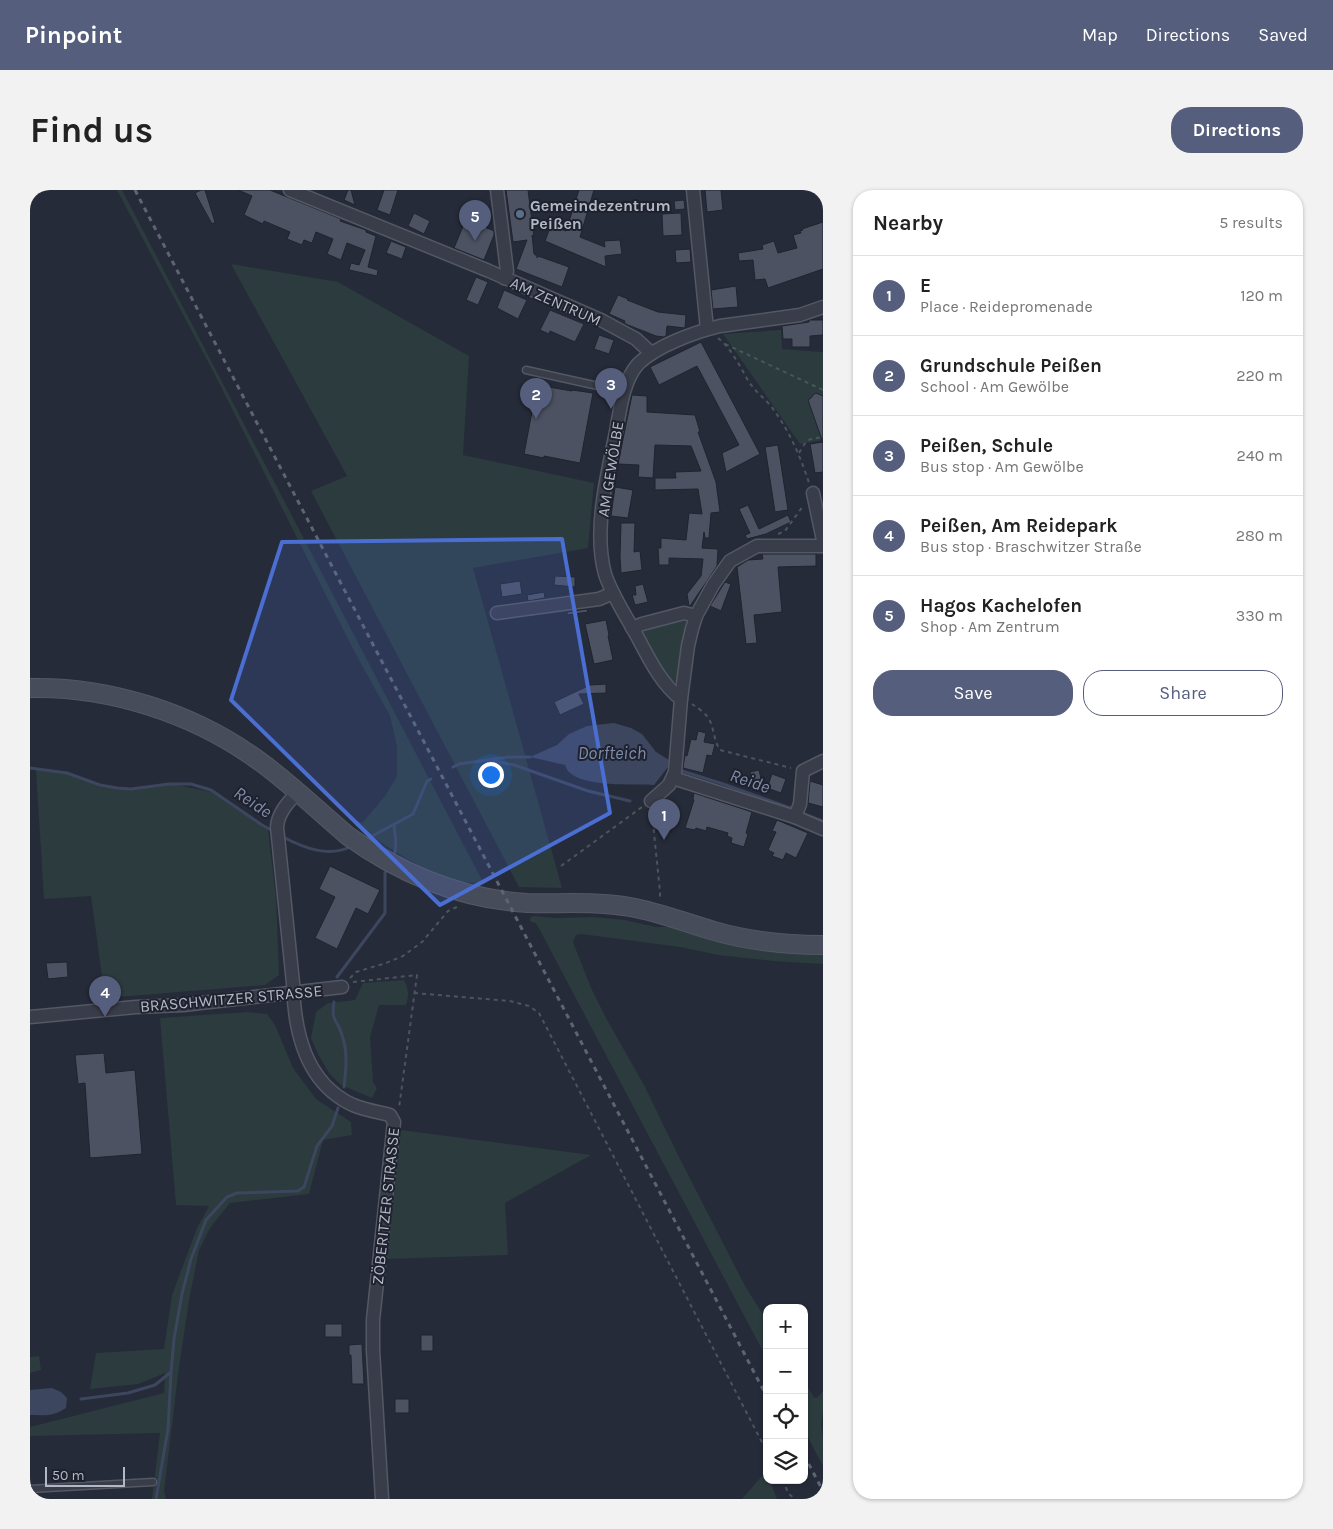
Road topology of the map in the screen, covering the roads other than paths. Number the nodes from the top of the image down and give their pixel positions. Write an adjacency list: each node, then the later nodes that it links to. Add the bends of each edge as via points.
1 (290, 190): 4 (street, AM ZENTRUM)
2 (497, 190): 4 (street, via 506,271)
3 (693, 190): 6 (street)
4 (504, 278): 7 (street, AM ZENTRUM, via 601,320 636,340)
5 (823, 308): 6 (street, via 800,315)
6 (707, 330): 7 (street)
7 (651, 353): 9 (street, AM GEWÖLBE, via 637,366)
8 (526, 370): 9 (lane)
9 (625, 392): 13 (street, AM GEWÖLBE, via 605,485 600,537 601,556)
10 (813, 493): 11 (street)
11 (823, 540)
12 (823, 546): 15 (street, via 757,546 730,561)
13 (613, 593): 14 (street, via 599,599); 16 (street, AM GEWÖLBE)
14 (497, 613)
15 (696, 616): 16 (street, via 684,613); 18 (street, via 688,646)
16 (632, 628): 18 (street, AM GEWÖLBE, via 672,692)
17 (30, 688): 21 (main road, via 86,692 167,712 246,752)
18 (681, 699): 20 (street)
19 (823, 761): 23 (street, via 804,771)
20 (675, 772): 22 (street, via 669,784); 23 (street)
21 (298, 792): 25 (main road, via 348,836 394,865 438,885 490,898 529,903 614,904 748,939); 27 (street, ZÖBERITZER STRASSE, via 284,808 277,828)
22 (651, 801)
23 (797, 811): 24 (street)
24 (823, 829)
25 (823, 945)
26 (342, 987): 27 (street, BRASCHWITZER STRASSE)
27 (293, 993): 28 (street, BRASCHWITZER STRASSE); 31 (street, ZÖBERITZER STRASSE, via 301,1045 324,1083 353,1104 390,1115 393,1119 373,1335)
28 (30, 1017)
29 (153, 1482): 30 (lane)
30 (30, 1489)
31 (382, 1499)

